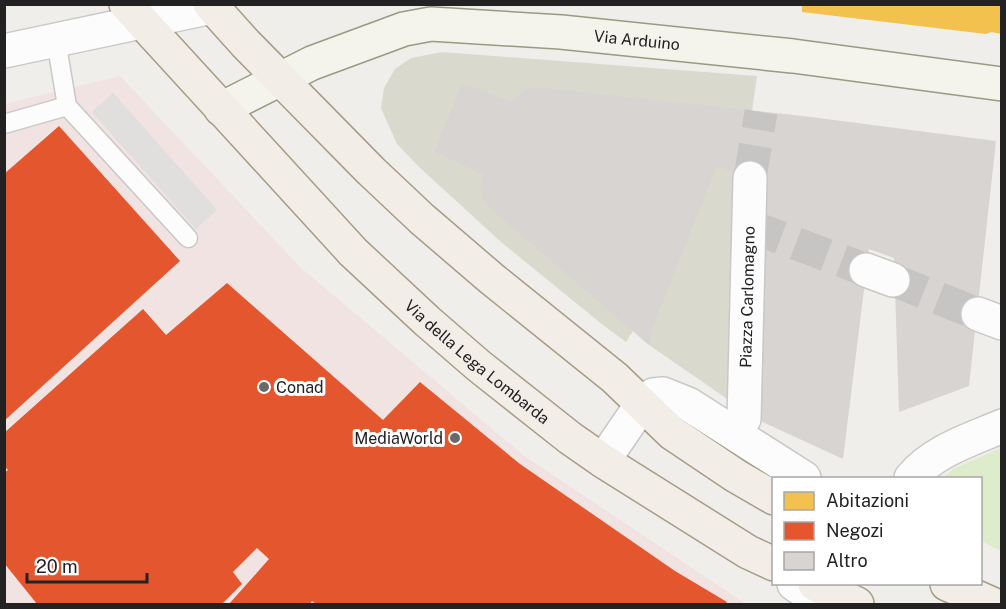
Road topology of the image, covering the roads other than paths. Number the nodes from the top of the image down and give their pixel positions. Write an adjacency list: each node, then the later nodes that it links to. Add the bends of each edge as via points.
1 (211, 6): 2 (street); 5 (main road)
2 (134, 14): 3 (street); 8 (main road, Via della Lega Lombarda)
3 (56, 40): 4 (street); 7 (lane)
4 (4, 51)
5 (281, 79): 6 (street, Via Arduino, via 312,63 404,29 431,24 771,53); 8 (street); 12 (main road, via 422,219)
6 (1002, 84)
7 (67, 106): 9 (lane); 11 (lane)
8 (221, 109): 15 (main road, Via della Lega Lombarda, via 346,244 408,304 479,366)
9 (4, 124)
10 (750, 178): 13 (street, Piazza Carlomagno)
11 (188, 238)
12 (642, 404): 15 (street); 16 (street, via 658,394 678,399); 18 (main road, via 683,441)
13 (744, 418)
14 (1002, 426): 17 (street, via 938,455)
15 (603, 461): 19 (main road, Via della Lega Lombarda)
16 (802, 477)
17 (912, 477)
18 (772, 497)
19 (765, 562)
20 (795, 585): 23 (street)
21 (817, 585): 24 (main road)
22 (949, 585): 25 (main road)
23 (823, 604)
24 (858, 604)
25 (992, 604)

